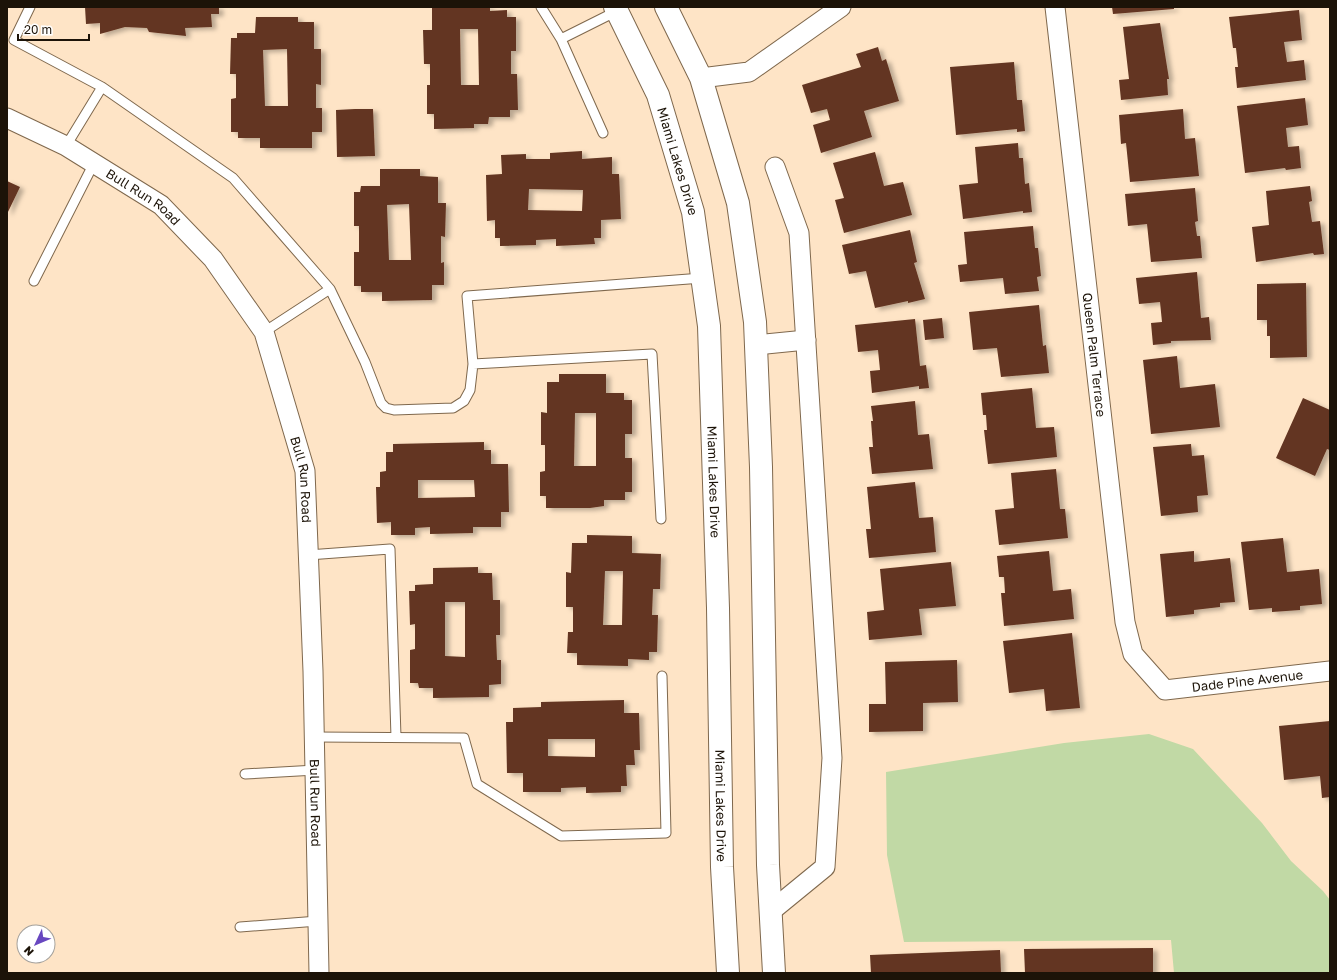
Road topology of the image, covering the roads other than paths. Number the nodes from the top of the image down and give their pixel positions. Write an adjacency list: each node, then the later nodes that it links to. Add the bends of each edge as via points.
1 (30, 7): 9 (lane, via 14,40)
2 (541, 7): 7 (lane)
3 (666, 7): 8 (main road)
4 (841, 7): 8 (street, via 749,72)
5 (1055, 7): 26 (street, Queen Palm Terrace, via 1125,622 1133,654)
6 (616, 9): 7 (lane); 15 (main road, Miami Lakes Drive, via 658,95 693,212)
7 (561, 39): 11 (lane)
8 (701, 78): 20 (main road, via 738,203)
9 (102, 87): 12 (lane); 17 (lane, via 233,178)
10 (7, 118): 12 (street, Bull Run Road)
11 (603, 133)
12 (66, 146): 13 (street, Bull Run Road)
13 (94, 163): 16 (lane); 18 (street, Bull Run Road, via 161,205 213,259)
14 (775, 167): 19 (street, via 799,233)
15 (702, 278): 21 (lane, via 467,296); 35 (main road, Miami Lakes Drive, via 709,326 722,867)
16 (34, 281)
17 (330, 289): 18 (lane); 21 (lane, via 386,408 454,408 464,401 470,390)
18 (264, 332): 23 (street, Bull Run Road, via 305,471)
19 (806, 340): 20 (street); 31 (street, via 832,758 825,867)
20 (756, 345): 31 (main road)
21 (474, 364): 22 (lane, via 652,354)
22 (661, 519)
23 (308, 555): 27 (street, Bull Run Road); 28 (lane, via 390,549)
24 (1330, 672): 26 (street, Dade Pine Avenue)
25 (662, 676): 28 (lane, via 666,833 562,836 477,784 464,738)
26 (1164, 690)
27 (315, 737): 28 (lane); 29 (street, Bull Run Road)
28 (396, 737)
29 (316, 770): 30 (lane); 32 (street, Bull Run Road)
30 (245, 774)
31 (770, 912): 36 (main road)
32 (318, 921): 33 (lane); 34 (street, Bull Run Road)
33 (240, 927)
34 (319, 973)
35 (728, 973)
36 (774, 973)

